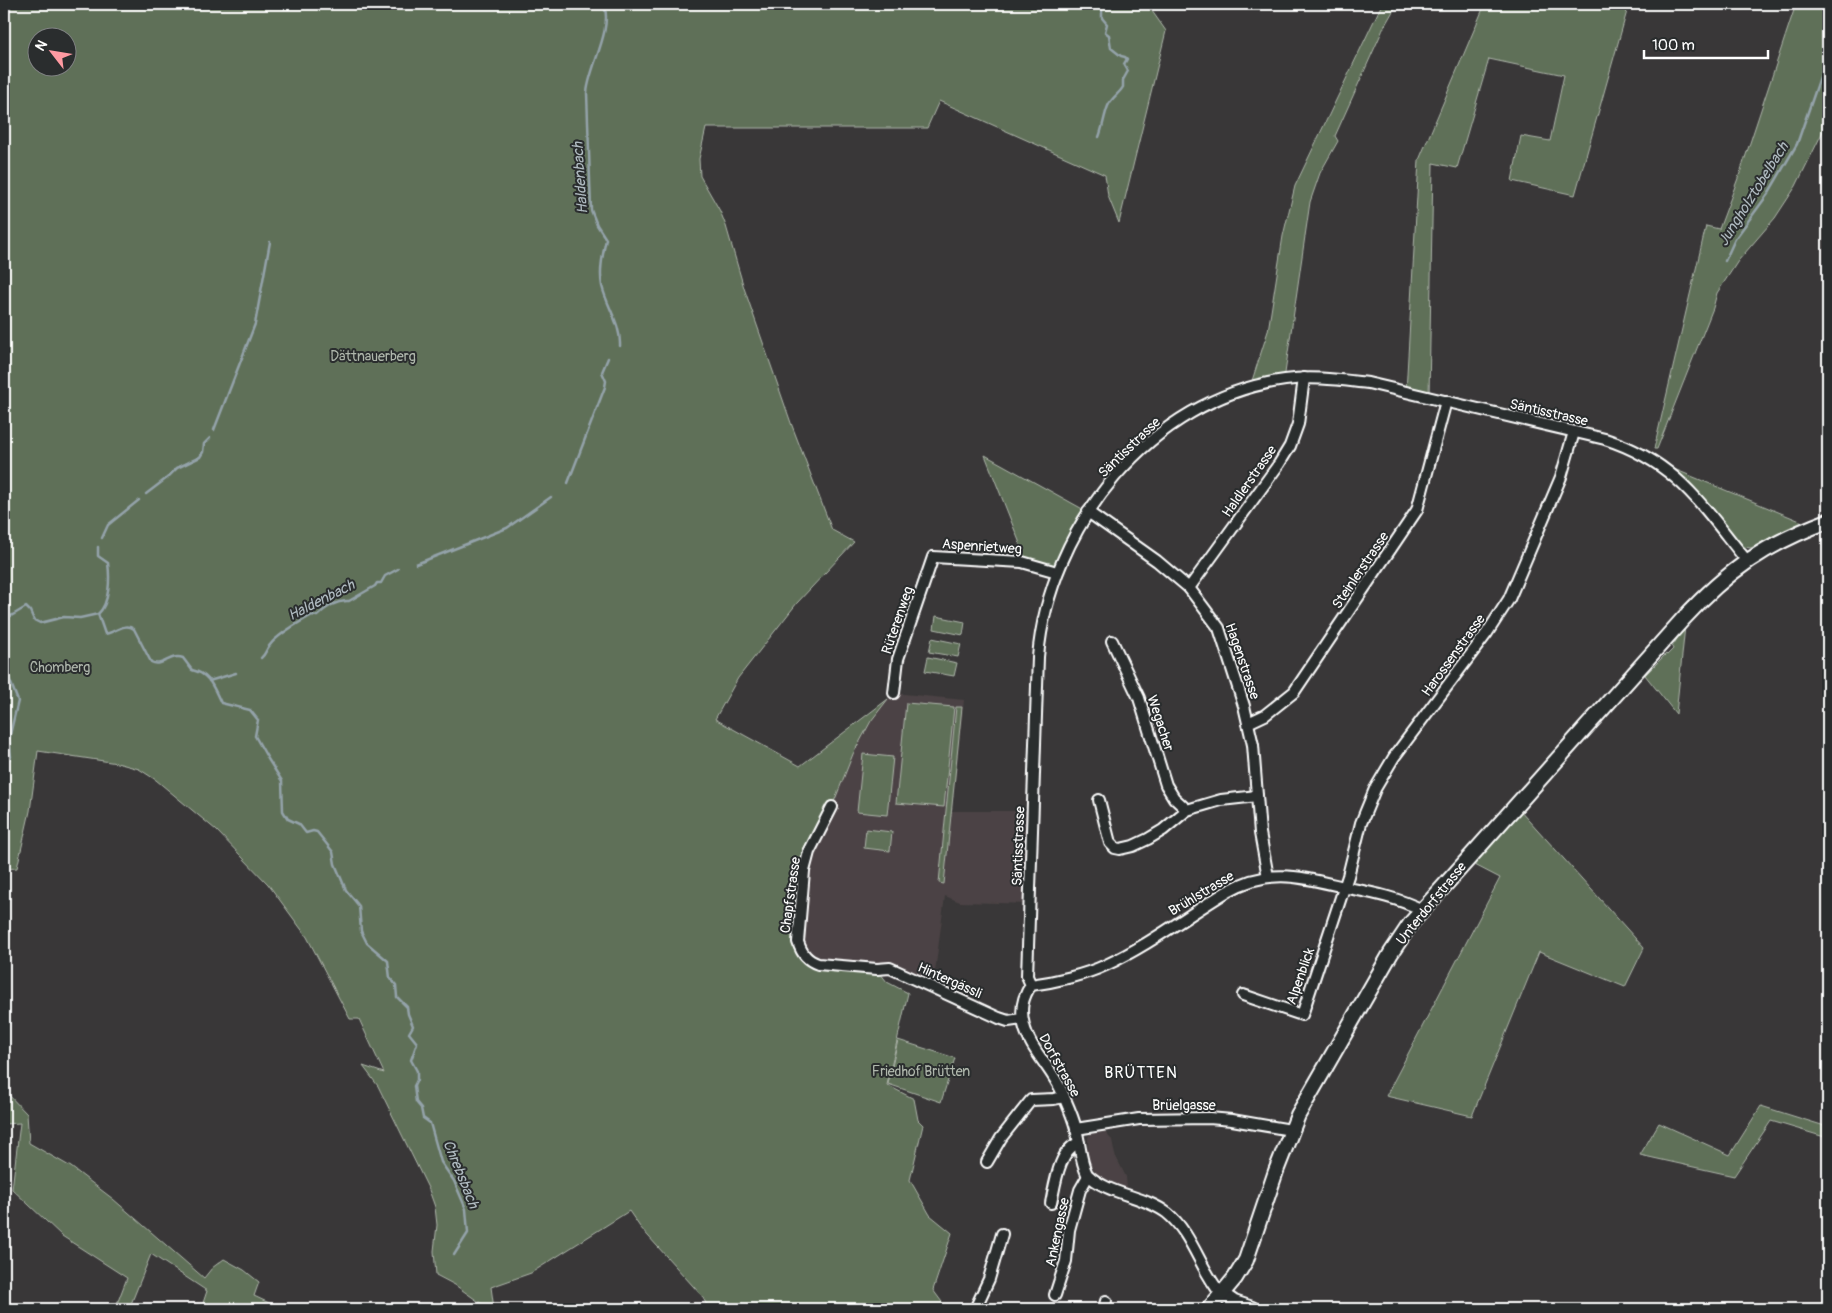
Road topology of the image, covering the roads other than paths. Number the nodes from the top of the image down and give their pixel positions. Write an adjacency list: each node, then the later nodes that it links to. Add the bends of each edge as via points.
1 (1304, 378): 2 (street, Säntisstrasse, via 1368,383); 4 (street, Säntisstrasse, via 1250,387 1202,405 1181,418 1127,464); 9 (street, Haldlerstrasse, via 1298,424 1290,446)
2 (1446, 401): 3 (street, Säntisstrasse); 12 (street, Steinlerstrasse, via 1417,510 1294,692 1265,715)
3 (1574, 432): 7 (street, Säntisstrasse, via 1634,450 1670,472 1694,495); 18 (street, Harossenstrasse, via 1561,477 1508,598 1487,633 1394,757 1375,789 1361,824)
4 (1088, 512): 8 (street, Säntisstrasse); 9 (street, Hagenstrasse)
5 (1828, 521): 7 (street, Unterdorfstrasse, via 1780,541)
6 (933, 557): 8 (street, Aspenrietweg, via 1026,562); 11 (street, Rüterenweg, via 898,658)
7 (1747, 560): 19 (street, Unterdorfstrasse, via 1693,608)
8 (1057, 572): 21 (street, Säntisstrasse, via 1041,630 1038,657 1026,976)
9 (1190, 588): 12 (street, Hagenstrasse, via 1219,628)
10 (1112, 641): 16 (street, Wegacher, via 1139,698 1166,785)
11 (894, 693)
12 (1248, 723): 13 (street, Hagenstrasse)
13 (1257, 796): 16 (street, via 1221,800); 17 (street, Hagenstrasse)
14 (1099, 800): 16 (street, via 1110,843 1120,849 1148,839)
15 (832, 807): 20 (street, Chapfstrasse, via 809,852 804,871 798,942 809,961)
16 (1187, 810)
17 (1268, 877): 18 (street, Brühlstrasse, via 1307,878); 21 (street, Brühlstrasse, via 1228,890 1104,966)
18 (1344, 887): 19 (street, Brühlstrasse, via 1393,898); 22 (street, Alpenblick, via 1302,1015)
19 (1422, 910): 26 (street, Unterdorfstrasse, via 1391,953)
20 (865, 967): 23 (street, Hintergässli, via 890,968 999,1018)
21 (1031, 985): 23 (street, via 1023,998)
22 (1243, 995)
23 (1022, 1020): 24 (street, Dorfstrasse, via 1030,1041 1056,1079)
24 (1064, 1097): 25 (street, Dorfstrasse); 28 (street, via 1031,1100)
25 (1076, 1129): 26 (street, Brüelgasse, via 1139,1119 1209,1118); 27 (street, Dorfstrasse)
26 (1291, 1130): 32 (street, Unterdorfstrasse, via 1246,1260)
27 (1079, 1142): 29 (street, Dorfstrasse); 30 (street, via 1065,1154)
28 (986, 1162)
29 (1088, 1176): 32 (street, via 1167,1213 1182,1230); 33 (street, Ankengasse, via 1080,1190 1071,1221 1066,1261)
30 (1051, 1203)
31 (1002, 1234): 34 (street, via 989,1279)
32 (1221, 1294): 35 (street, Unterdorfstrasse); 36 (street)
33 (1056, 1295)
34 (975, 1309)
35 (1209, 1309)
36 (1252, 1309)

